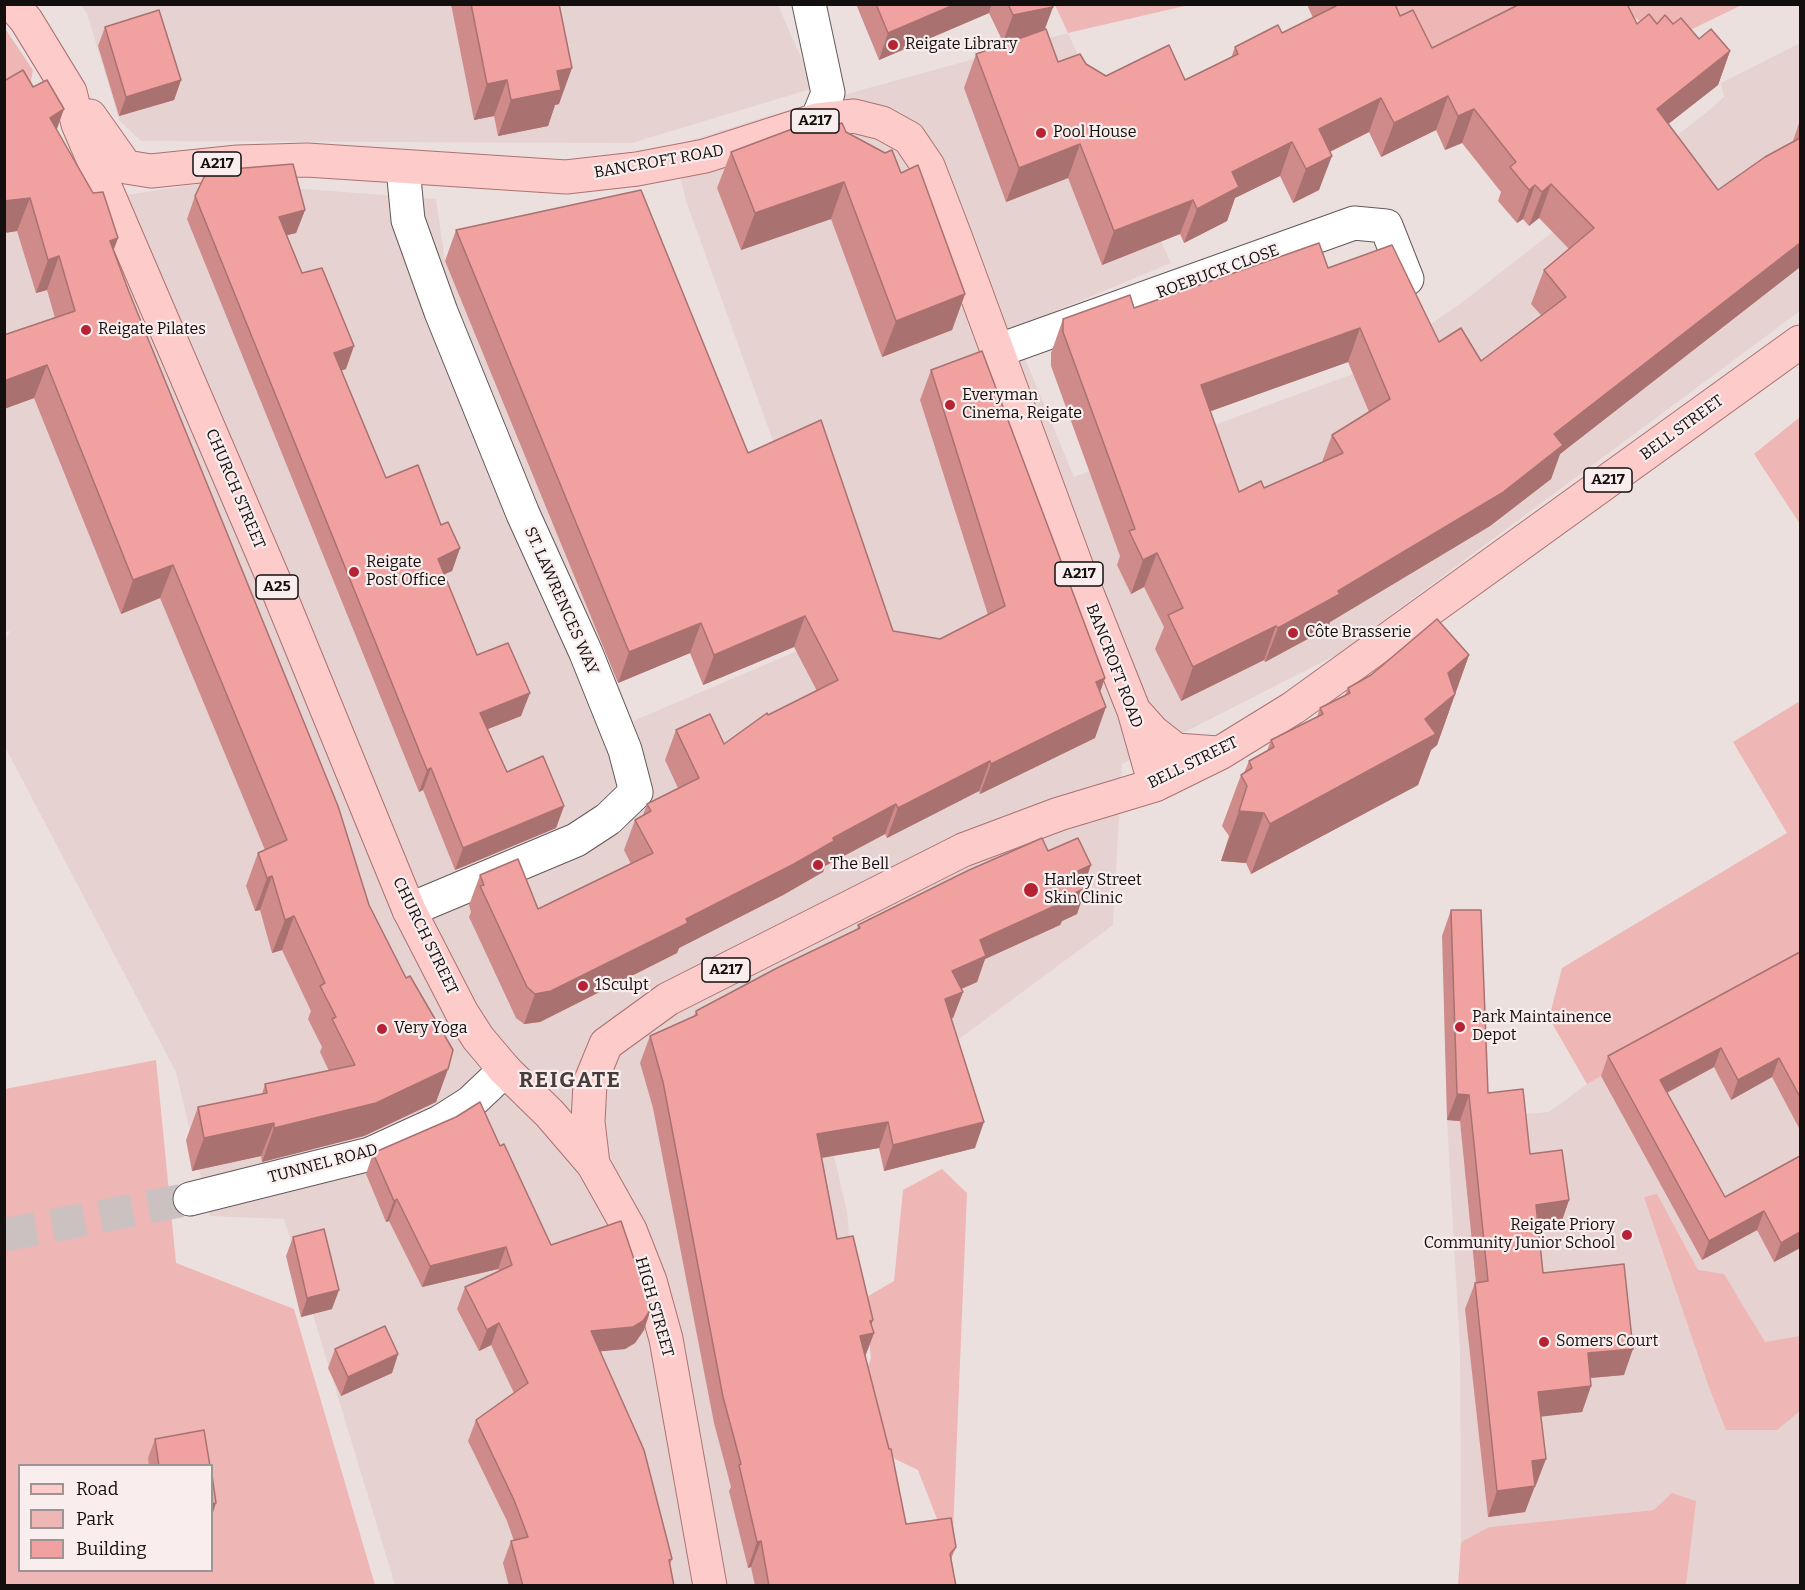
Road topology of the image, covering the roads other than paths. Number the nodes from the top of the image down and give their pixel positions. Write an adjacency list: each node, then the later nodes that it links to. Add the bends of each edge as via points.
1 (12, 4): 3 (main road, CHURCH STREET / A25)
2 (809, 4): 4 (street, via 828,93)
3 (70, 92): 5 (main road, BANCROFT ROAD / A217, via 126,167 151,171 307,160); 12 (main road, CHURCH STREET / A25, via 78,124 268,567)
4 (817, 120): 5 (main road, BANCROFT ROAD / A217, via 705,156 637,169 566,177); 8 (main road, BANCROFT ROAD / A217, via 854,116 882,123 909,138 928,166)
5 (403, 168): 12 (street, ST. LAWRENCES WAY, via 408,220 441,312 523,514 586,653 625,750 636,792 608,819 576,840)
6 (1407, 279): 8 (street, ROEBUCK CLOSE, via 1386,226 1354,223)
7 (1800, 342): 10 (main road, BELL STREET / A217, via 1293,708)
8 (997, 351): 9 (main road, BANCROFT ROAD / A217)
9 (1134, 711): 10 (main road, via 1176,750); 11 (main road, BANCROFT ROAD / A217)
10 (1220, 753): 11 (main road, BELL STREET / A217)
11 (1155, 785): 14 (main road, BELL STREET / A217, via 1059,814 963,850 668,999 606,1044 590,1083 588,1122)
12 (409, 910): 13 (main road, CHURCH STREET / A25, via 462,1013)
13 (505, 1070): 14 (main road, HIGH STREET / A217); 15 (street, TUNNEL ROAD, via 470,1103 440,1122 370,1154)
14 (593, 1164): 16 (main road, HIGH STREET / A217, via 630,1230 661,1320)
15 (190, 1199)
16 (710, 1586)

